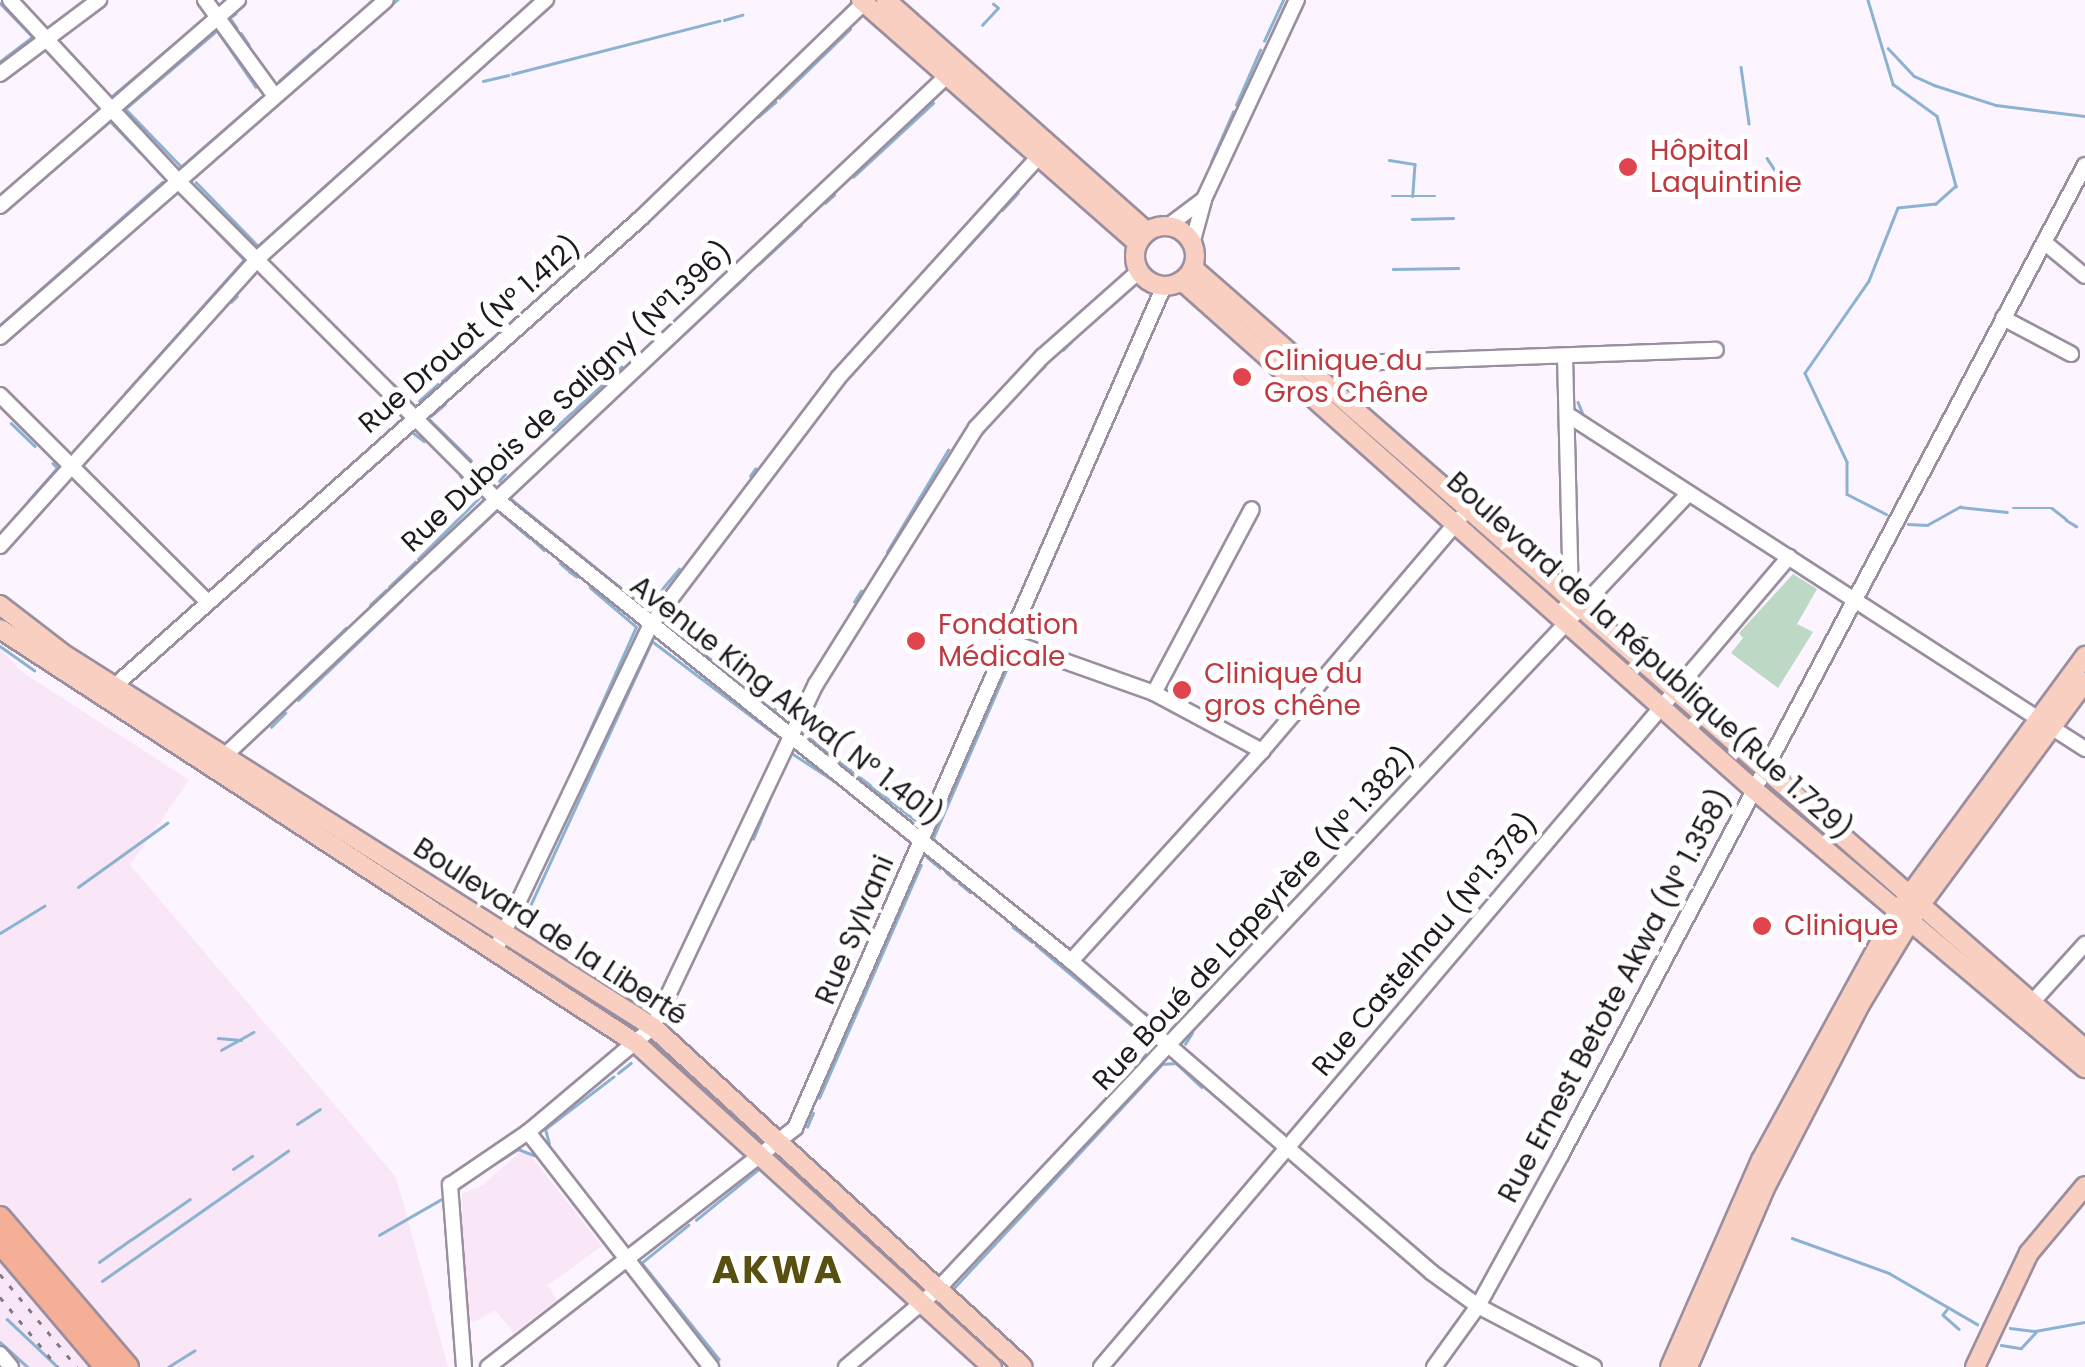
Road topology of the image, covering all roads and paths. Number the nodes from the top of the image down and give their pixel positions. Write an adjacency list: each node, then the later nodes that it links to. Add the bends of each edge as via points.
1 (10, 0): 11 (street, Avenue King Akwa( N° 1.401))
2 (99, 0): 11 (street)
3 (205, 0): 10 (street)
4 (238, 0): 10 (street)
5 (386, 0): 14 (street)
6 (546, 0): 25 (street)
7 (886, 0): 12 (main road)
8 (1297, 0): 19 (street)
9 (864, 1): 12 (main road); 37 (street, Rue Drouot (N° 1.412), via 641,218)
10 (218, 18): 14 (street); 15 (street)
11 (48, 38): 13 (street); 15 (street, Avenue King Akwa( N° 1.401))
12 (954, 70): 16 (main road); 40 (street, Rue Dubois de Saligny (N°1.396))
13 (0, 74)
14 (274, 95): 18 (street)
15 (111, 109): 18 (street, Avenue King Akwa( N° 1.401)); 20 (street)
16 (1046, 150): 22 (main road); 49 (street, via 838,378)
17 (2085, 166): 23 (street, Rue Ernest Betote Akwa (N° 1.358))
18 (178, 180): 25 (street, Avenue King Akwa( N° 1.401)); 30 (street)
19 (1204, 199): 21 (street); 24 (street)
20 (0, 206)
21 (1168, 226): 22 (main road); 24 (main road)
22 (1143, 237): 26 (main road)
23 (2044, 242): 27 (street); 29 (street, Rue Ernest Betote Akwa (N° 1.358))
24 (1192, 244): 28 (main road)
25 (258, 258): 37 (street, Avenue King Akwa( N° 1.401)); 38 (street)
26 (1139, 271): 28 (main road, Boulevard de la République(Rue 1.729)); 59 (street, via 1043,356 976,428)
27 (2085, 276)
28 (1180, 278): 34 (main road, Boulevard de la République(Rue 1.729)); 51 (street, Rue Sylvani)
29 (2003, 318): 32 (street); 45 (street, Rue Ernest Betote Akwa (N° 1.358))
30 (0, 337)
31 (1716, 350): 33 (street)
32 (2071, 354)
33 (1565, 356): 34 (street); 36 (street)
34 (1292, 370): 42 (main road, Boulevard de la République(Rue 1.729))
35 (0, 395): 38 (street)
36 (1568, 415): 39 (street); 48 (street)
37 (412, 417): 40 (street, Avenue King Akwa( N° 1.401)); 46 (street, Rue Drouot (N° 1.412))
38 (72, 466): 43 (street); 46 (street)
39 (1688, 494): 44 (street); 48 (street, Rue Boué de Lapeyrère (N° 1.382))
40 (494, 498): 49 (street, Avenue King Akwa( N° 1.401)); 62 (street, Rue Dubois de Saligny (N°1.396))
41 (1252, 509): 55 (street)
42 (1461, 516): 48 (main road, Boulevard de la République(Rue 1.729)); 61 (street)
43 (0, 546)
44 (1789, 557): 45 (street); 56 (street, Rue Castelnau (N°1.378))
45 (1857, 597): 58 (street); 64 (street, Rue Ernest Betote Akwa (N° 1.358))
46 (207, 600): 54 (street, Rue Drouot (N° 1.412))
47 (0, 605): 54 (main road, Boulevard de la Liberté, via 36,636)
48 (1568, 612): 56 (main road, Boulevard de la République(Rue 1.729)); 74 (street, Rue Boué de Lapeyrère (N° 1.382))
49 (650, 626): 59 (street, Avenue King Akwa( N° 1.401)); 68 (street)
50 (0, 630): 57 (main road, Boulevard de la Liberté)
51 (1012, 642): 55 (street); 66 (street, Rue Sylvani)
52 (2085, 656): 58 (main road)
53 (2085, 682): 58 (main road)
54 (116, 684): 57 (street, Rue Drouot (N° 1.412)); 62 (main road, Boulevard de la Liberté)
55 (1154, 692): 61 (street)
56 (1666, 698): 64 (main road, Boulevard de la République(Rue 1.729)); 65 (main road, Boulevard de la République(Rue 1.729)); 79 (street, Rue Castelnau (N°1.378))
57 (100, 699): 63 (main road, Boulevard de la Liberté)
58 (2047, 720): 60 (street); 67 (main road)
59 (789, 734): 66 (street, Avenue King Akwa( N° 1.401)); 72 (street)
60 (2085, 749)
61 (1262, 751): 70 (street)
62 (227, 754): 63 (street, Rue Dubois de Saligny (N°1.396)); 68 (main road, Boulevard de la Liberté)
63 (211, 769): 68 (main road, Boulevard de la Liberté)
64 (1761, 770): 65 (street, Rue Ernest Betote Akwa (N° 1.358)); 67 (main road, Boulevard de la République(Rue 1.729))
65 (1752, 788): 67 (main road, Boulevard de la République(Rue 1.729)); 87 (street, Rue Ernest Betote Akwa (N° 1.358))
66 (921, 840): 70 (street, Avenue King Akwa( N° 1.401)); 78 (street, Rue Sylvani, via 801,1116)
67 (1908, 909): 71 (main road, Boulevard de la République(Rue 1.729)); 101 (main road, via 1761,1160); 102 (main road, via 1767,1184)
68 (502, 941): 72 (main road, Boulevard de la Liberté); 73 (main road, Boulevard de la Liberté)
69 (2085, 944): 71 (street)
70 (1071, 961): 74 (street, Avenue King Akwa( N° 1.401))
71 (2027, 1008): 75 (main road, Boulevard de la République(Rue 1.729)); 76 (main road, Boulevard de la République(Rue 1.729))
72 (653, 1027): 73 (street); 78 (main road, Boulevard de la Liberté)
73 (638, 1044): 77 (street); 80 (main road, Boulevard de la Liberté)
74 (1170, 1046): 79 (street, Avenue King Akwa( N° 1.401)); 85 (street, Rue Boué de Lapeyrère (N° 1.382))
75 (2085, 1049)
76 (2085, 1068)
77 (528, 1132): 84 (street); 92 (street, via 450,1185)
78 (781, 1142): 80 (street, Rue Sylvani); 85 (main road, Boulevard de la Liberté)
79 (1284, 1150): 87 (street, Avenue King Akwa( N° 1.401)); 98 (street, Rue Castelnau (N°1.378))
80 (762, 1156): 84 (street, Rue Sylvani); 86 (main road, Boulevard de la Liberté)
81 (2085, 1186): 103 (main road, via 2029,1252)
82 (0, 1217): 91 (highway)
83 (0, 1243): 90 (highway)
84 (627, 1261): 93 (street, Rue Sylvani); 94 (street)
85 (938, 1289): 86 (street, Rue Boué de Lapeyrère (N° 1.382)); 97 (main road, Boulevard de la Liberté)
86 (923, 1303): 95 (street, Rue Boué de Lapeyrère (N° 1.382)); 96 (main road, Boulevard de la Liberté)
87 (1478, 1306): 99 (street, Rue Ernest Betote Akwa (N° 1.358)); 100 (street, Avenue King Akwa( N° 1.401))
88 (0, 1354): 89 (street)
89 (12, 1367)
90 (105, 1367)
91 (128, 1367)
92 (464, 1367)
93 (488, 1367)
94 (712, 1367)
95 (846, 1367)
96 (992, 1367)
97 (1023, 1367)
98 (1100, 1367)
99 (1434, 1367)
100 (1594, 1367)
101 (1670, 1367)
102 (1688, 1367)
103 (1975, 1367)

